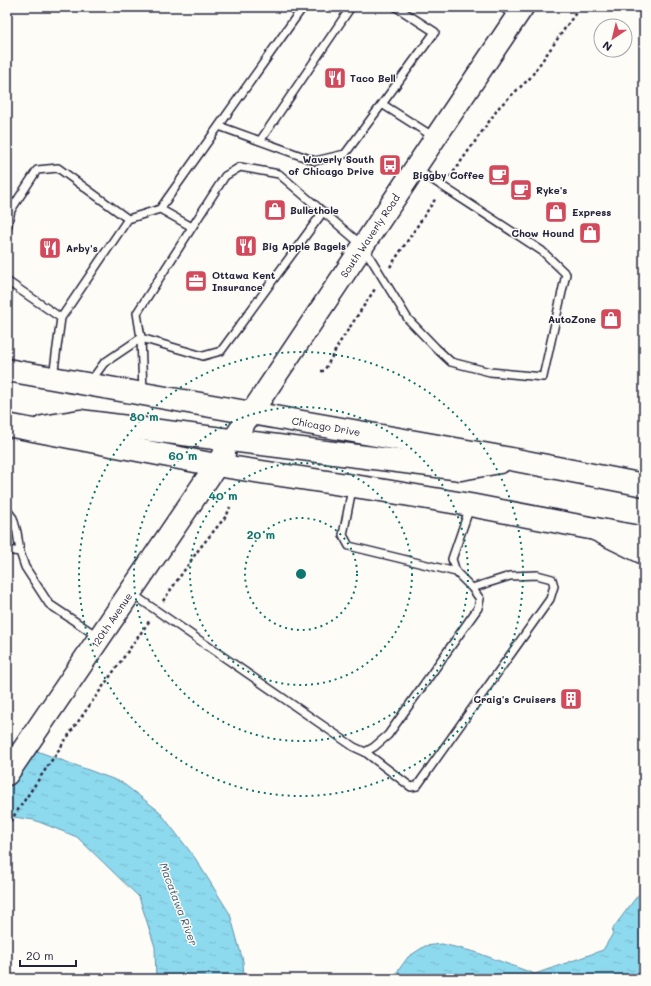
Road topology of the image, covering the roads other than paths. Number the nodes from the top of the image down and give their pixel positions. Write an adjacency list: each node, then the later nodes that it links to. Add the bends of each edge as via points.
1 (303, 7): 6 (lane)
2 (351, 7): 8 (lane)
3 (396, 7): 5 (lane, via 435,32)
4 (514, 10): 7 (main road, South Waverly Road)
5 (382, 104): 7 (lane); 8 (lane, via 345,154 315,161)
6 (219, 126): 8 (lane); 10 (lane)
7 (436, 138): 9 (main road, South Waverly Road)
8 (260, 141)
9 (415, 169): 15 (main road, South Waverly Road); 15 (lane, via 542,251 566,274 543,377 490,372 451,362 408,319)
10 (160, 209): 12 (lane); 13 (lane)
11 (323, 212): 13 (lane, via 278,174 240,166 225,176); 15 (lane); 18 (lane, via 221,351 203,356)
12 (128, 219): 14 (lane, via 58,168 37,170 11,210); 17 (lane)
13 (192, 227): 18 (lane, via 137,312)
14 (7, 229)
15 (363, 246): 23 (main road, South Waverly Road)
16 (7, 282): 17 (lane)
17 (61, 318): 20 (lane)
18 (141, 338): 21 (lane, via 104,363); 22 (lane)
19 (7, 370): 20 (main road, Chicago Drive)
20 (53, 378): 21 (main road, Chicago Drive)
21 (88, 385): 22 (main road, Chicago Drive)
22 (143, 394): 23 (main road, Chicago Drive)
23 (251, 413): 25 (main road, South Waverly Road); 26 (main road, Chicago Drive)
24 (17, 427): 25 (main road, via 80,421); 27 (main road)
25 (233, 440): 26 (main road, via 461,469); 27 (main road, South Waverly Road)
26 (515, 460): 28 (main road, Chicago Drive)
27 (216, 465): 29 (main road); 39 (main road, 120th Avenue)
28 (644, 485)
29 (353, 486): 30 (main road); 37 (lane, via 343,535 349,546)
30 (470, 505): 32 (main road); 37 (lane, via 452,560)
31 (7, 510): 35 (lane, via 17,532)
32 (595, 529): 33 (main road); 36 (main road)
33 (644, 538)
34 (7, 550): 35 (lane)
35 (20, 552): 40 (lane, via 25,567 49,604)
36 (644, 553)
37 (456, 572): 38 (lane)
38 (472, 588): 41 (lane, via 480,599 478,608 388,735 374,748); 41 (lane, via 510,576 537,575 552,579 554,586 550,599 417,786 411,787)
39 (130, 592): 40 (main road, 120th Avenue); 41 (lane, via 354,747)
40 (99, 637): 42 (main road, 120th Avenue)
41 (365, 752)
42 (7, 774)

